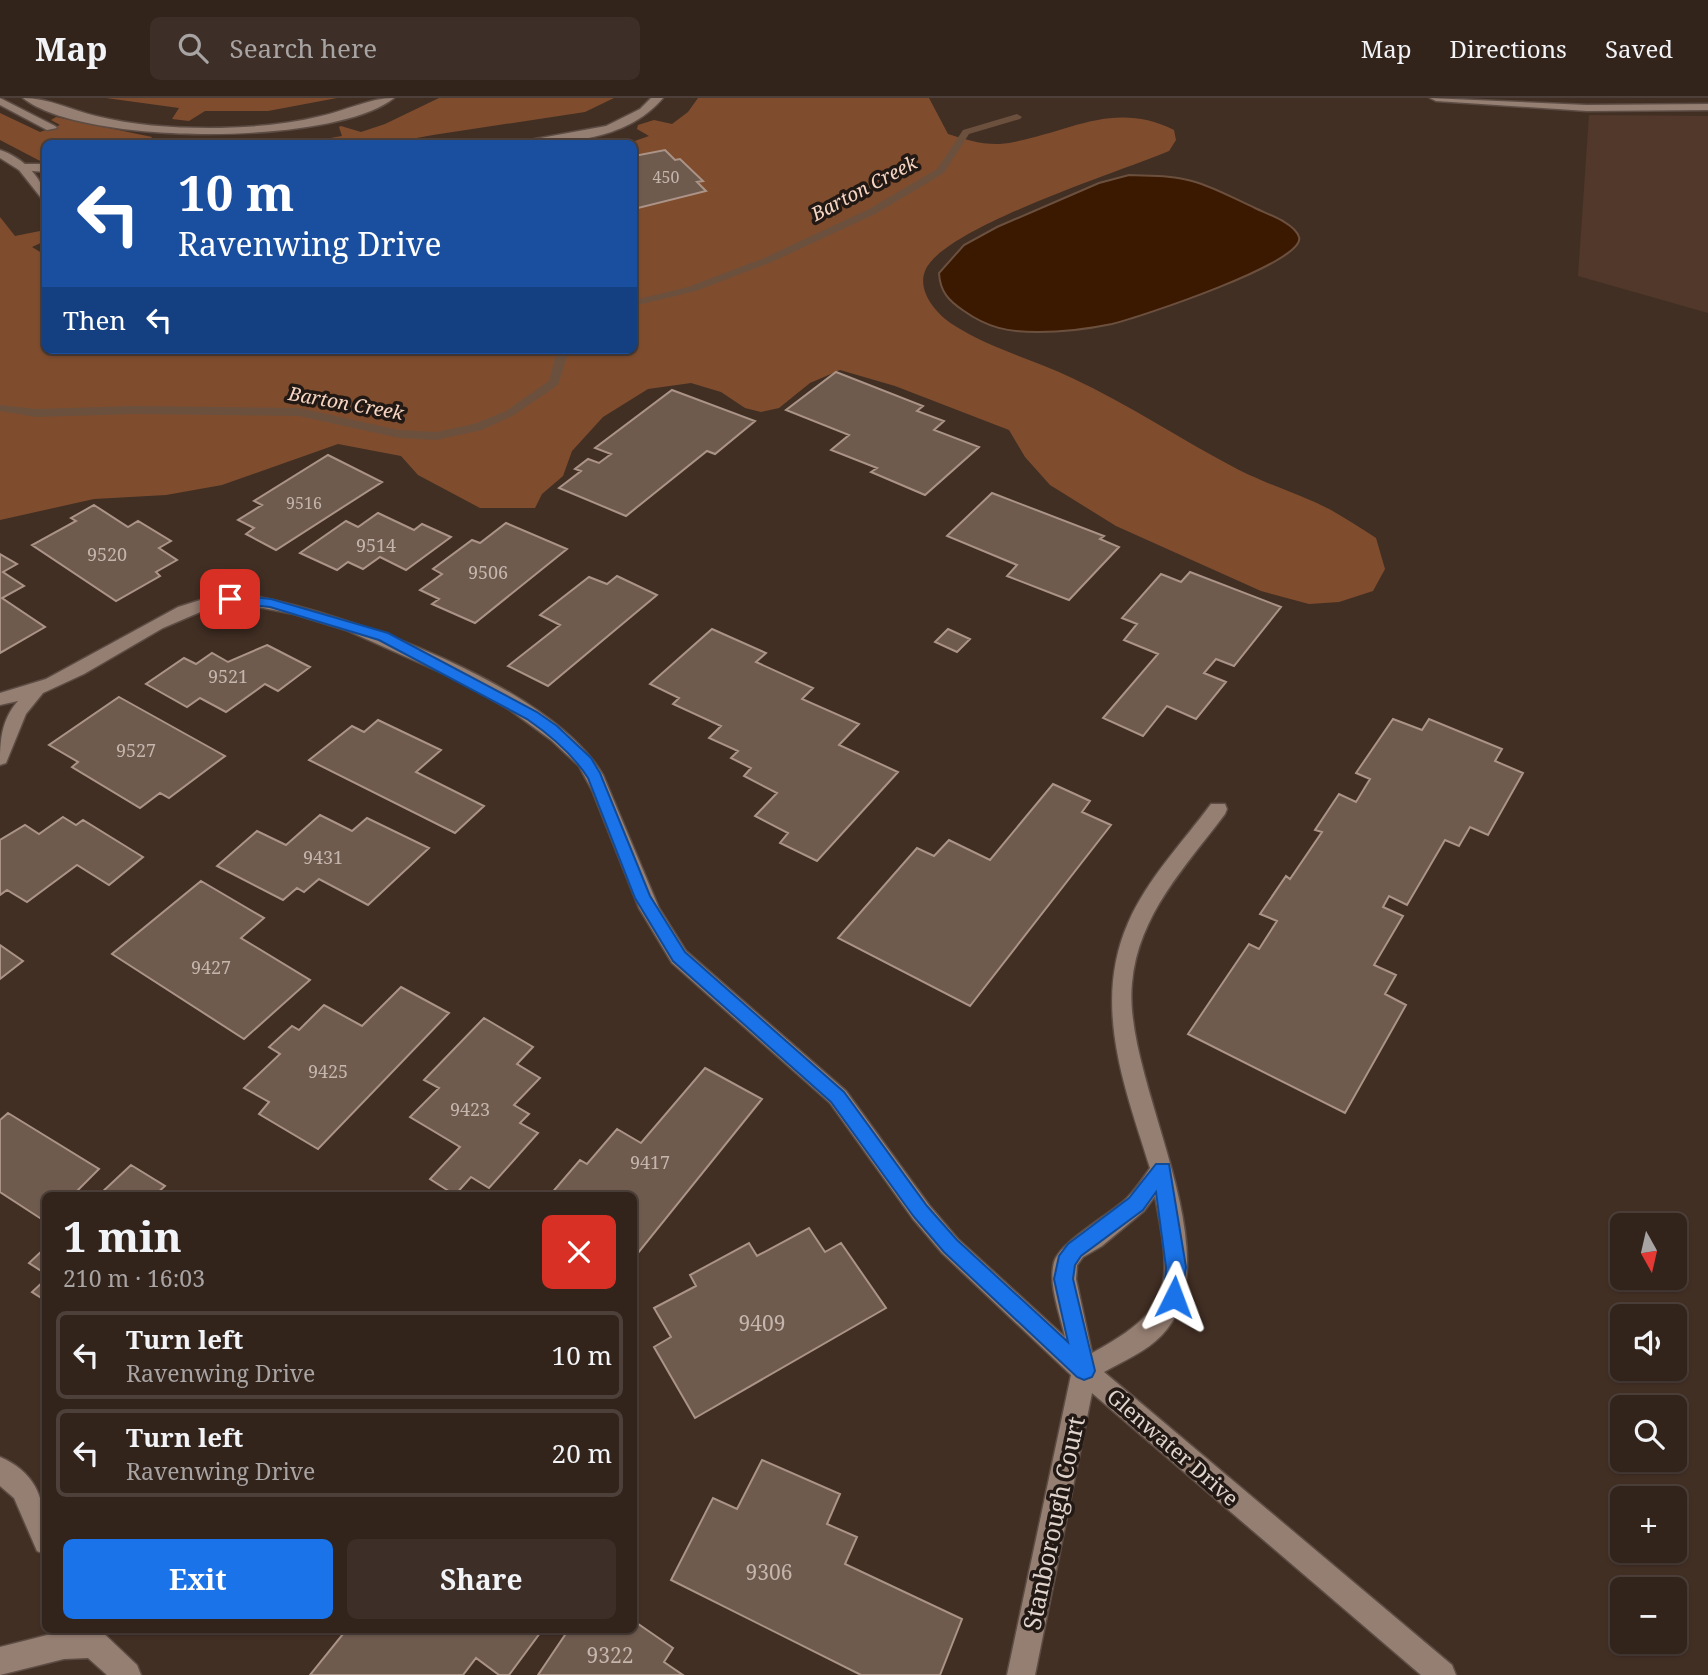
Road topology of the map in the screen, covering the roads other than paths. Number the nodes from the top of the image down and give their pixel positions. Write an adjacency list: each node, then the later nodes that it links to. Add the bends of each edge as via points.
1 (29, 98): 2 (street, via 96,119 226,131 322,121)
2 (388, 98)
3 (657, 98): 10 (street, via 635,116 606,128)
4 (1436, 98): 8 (street)
5 (1686, 98): 8 (street)
6 (0, 102): 9 (street)
7 (1708, 107): 8 (street)
8 (1619, 108)
9 (51, 128)
10 (536, 140)
11 (0, 153): 12 (street)
12 (23, 168): 13 (street); 14 (street)
13 (42, 168)
14 (42, 194)
15 (37, 690): 16 (street, Glenwater Drive); 17 (street, Glenwater Drive, via 18,712); 20 (street, Glenwater Drive, via 184,611 214,601 250,599 384,636 532,716 570,746 595,777 643,898 679,957 838,1097 920,1212 950,1246)
16 (0, 699)
17 (0, 759)
18 (1218, 809): 19 (street, via 1156,891 1138,923 1122,972 1119,1019)
19 (1163, 1170): 20 (street, via 1136,1204 1074,1250 1066,1262 1064,1279); 20 (street, via 1176,1267 1174,1297 1153,1327)
20 (1084, 1371): 26 (street, Stanborough Court); 27 (street, Glenwater Drive)
21 (0, 1470): 22 (street, via 23,1489)
22 (42, 1533)
23 (89, 1637): 24 (street); 25 (street)
24 (0, 1661)
25 (127, 1675)
26 (1021, 1675)
27 (1442, 1675)

